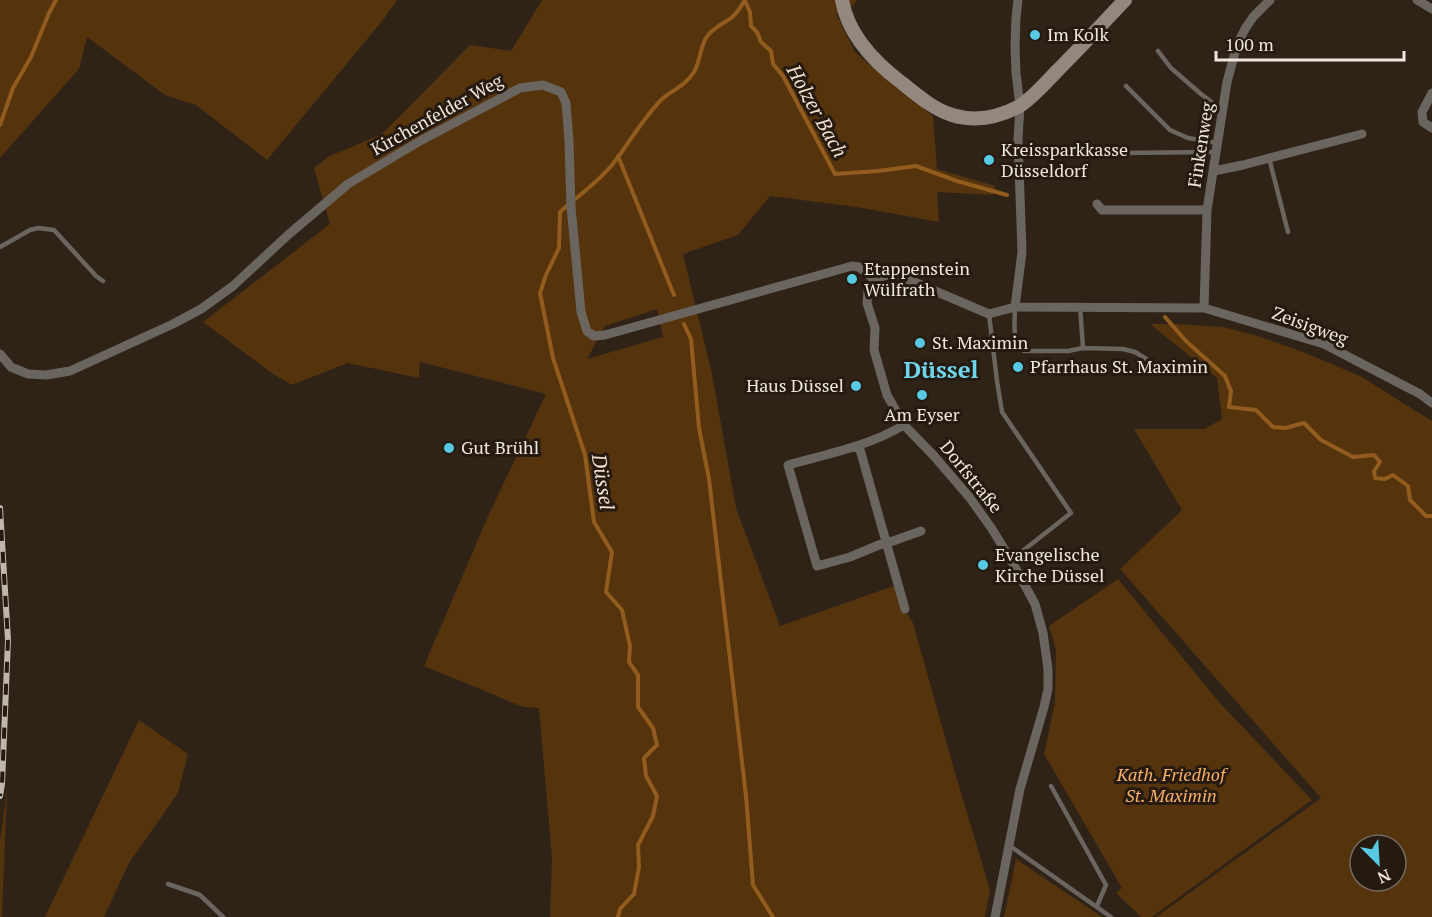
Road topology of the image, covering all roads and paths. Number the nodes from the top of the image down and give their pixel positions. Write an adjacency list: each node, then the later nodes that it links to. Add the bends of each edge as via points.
1 (842, 0): 10 (main road, via 854,33 867,52 930,104 951,115 972,119 993,117)
2 (1018, 0): 10 (street, via 1016,73)
3 (1125, 0): 10 (main road)
4 (1270, 0): 11 (street, Finkenweg, via 1253,17 1237,45)
5 (1417, 0): 6 (street)
6 (1432, 9)
7 (1158, 51): 11 (lane, via 1171,68)
8 (1126, 86): 14 (lane, via 1170,130)
9 (1432, 93): 12 (street, via 1422,112 1423,122)
10 (1020, 106): 24 (street, via 1022,252)
11 (1222, 110): 14 (street, Finkenweg)
12 (1432, 128)
13 (1362, 134): 16 (street)
14 (1217, 148): 15 (lane); 17 (street, Finkenweg)
15 (1118, 153)
16 (1269, 158): 17 (street); 20 (lane)
17 (1214, 171): 19 (street, Finkenweg)
18 (1097, 204): 19 (street, via 1102,210)
19 (1207, 210): 26 (street, Finkenweg)
20 (1288, 232)
21 (0, 247): 23 (lane, via 30,230 54,230)
22 (874, 279): 27 (street, via 900,276); 29 (street, Kirchenfelder Weg, via 852,266 594,336 587,331 581,312 566,103 561,92 543,85 520,88 348,184 233,286 173,324 70,371 28,374 11,367); 32 (street, Dorfstraße, via 867,303 874,328 874,350 888,396)
23 (103, 281)
24 (1015, 306): 25 (street); 27 (street); 28 (lane, via 1019,348)
25 (1080, 306): 26 (street); 28 (lane)
26 (1204, 308): 31 (street, Zeisigweg, via 1324,344)
27 (989, 314): 36 (lane, via 1002,412 1071,513)
28 (1083, 348): 30 (lane, via 1123,349)
29 (0, 354)
30 (1175, 370)
31 (1432, 403)
32 (904, 425): 33 (street); 36 (street, Dorfstraße, via 970,498)
33 (859, 446): 35 (street); 35 (street, via 788,465 787,478 817,566)
34 (921, 531): 35 (street)
35 (886, 542): 37 (street)
36 (1011, 560): 39 (street, Dorfstraße, via 1035,604 1043,633 1048,689)
37 (905, 609)
38 (1051, 786): 41 (lane, via 1106,885)
39 (1009, 845): 41 (lane); 43 (street, Dorfstraße)
40 (168, 884): 42 (lane, via 200,895)
41 (1097, 906): 44 (lane)
42 (223, 917)
43 (995, 917)
44 (1111, 917)

